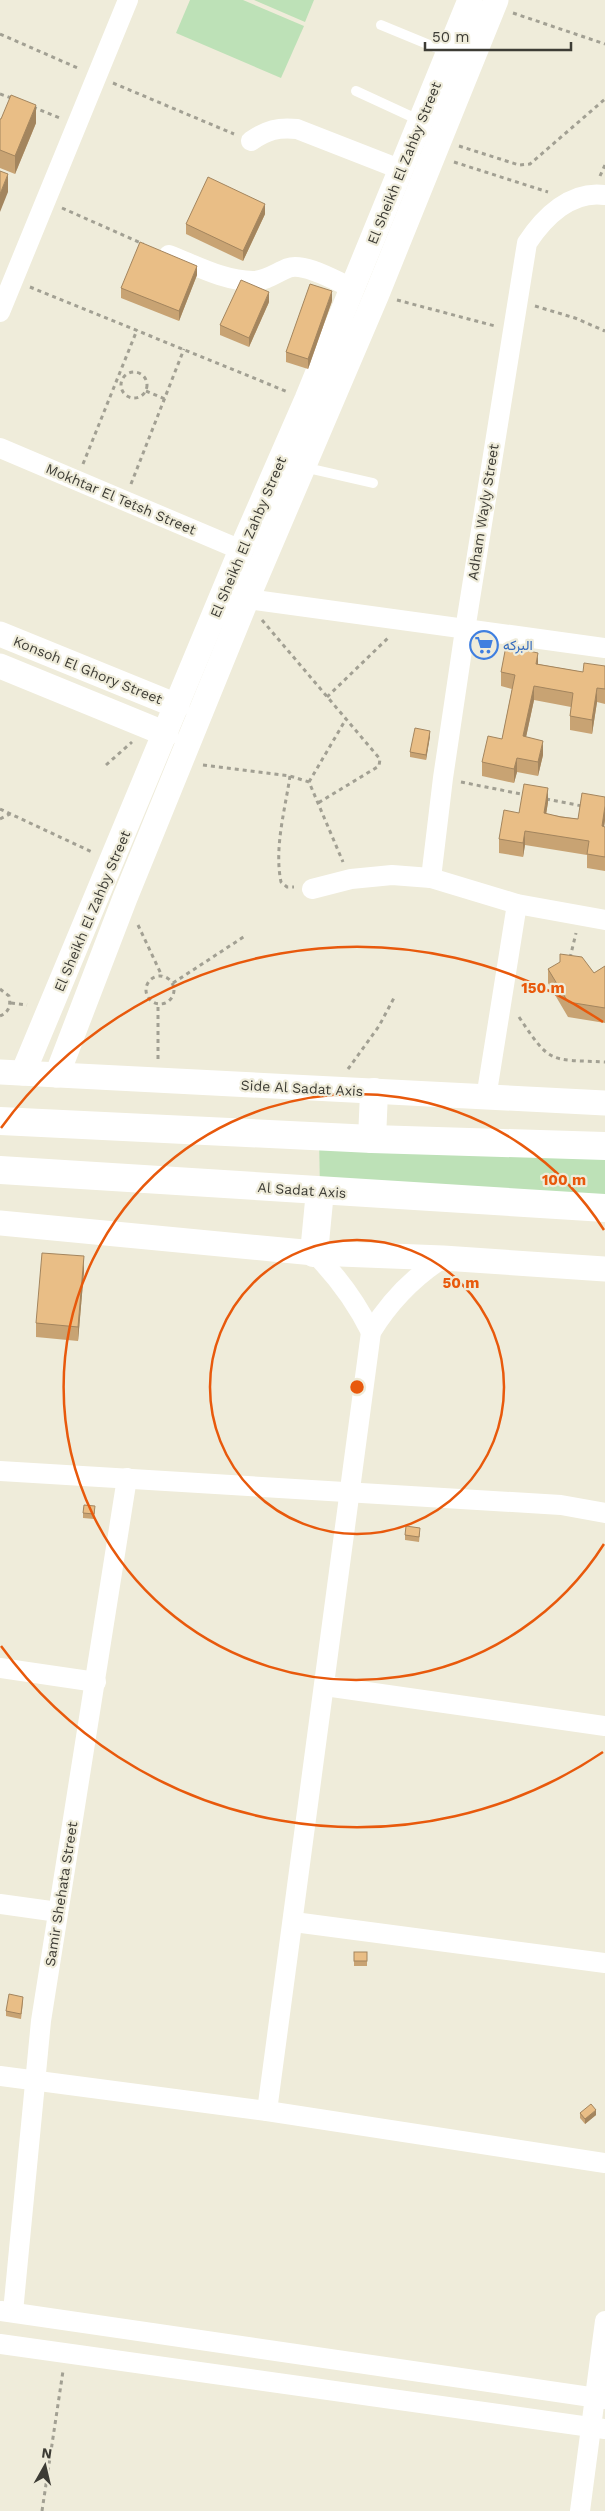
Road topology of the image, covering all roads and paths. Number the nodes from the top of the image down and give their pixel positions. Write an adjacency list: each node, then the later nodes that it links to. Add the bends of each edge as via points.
1 (128, 0): 7 (street)
2 (486, 2): 5 (path); 6 (street, El Sheikh El Zahby Street); 16 (street, El Sheikh El Zahby Street)
3 (381, 25): 6 (lane)
4 (0, 34): 7 (path)
5 (605, 44)
6 (449, 53): 13 (street, El Sheikh El Zahby Street)
7 (97, 76): 14 (street); 15 (path)
8 (356, 91): 13 (lane)
9 (0, 94): 11 (path)
10 (605, 99): 16 (path, via 530,164 519,165)
11 (17, 101)
12 (26, 104): 14 (path)
13 (422, 121): 17 (street, El Sheikh El Zahby Street)
14 (77, 125): 19 (street)
15 (251, 141): 17 (street, via 281,127 297,129)
16 (436, 148): 20 (path); 24 (street, El Sheikh El Zahby Street)
17 (402, 170): 23 (street, El Sheikh El Zahby Street)
18 (605, 195): 20 (street, Adham Wayly Street, via 593,193)
19 (46, 200): 21 (path); 22 (street)
20 (572, 200): 25 (street, Adham Wayly Street, via 538,226 527,243)
21 (157, 251): 23 (street, via 235,280 273,277 300,266)
22 (13, 280): 26 (street); 27 (path)
23 (352, 288): 35 (street, El Sheikh El Zahby Street)
24 (377, 294): 28 (path); 37 (street, El Sheikh El Zahby Street)
25 (516, 300): 28 (street, Adham Wayly Street); 29 (path)
26 (0, 312)
27 (137, 330): 30 (path); 31 (path)
28 (511, 330): 44 (street, Adham Wayly Street)
29 (605, 331)
30 (184, 350): 34 (path); 35 (path)
31 (118, 378): 32 (path); 38 (path)
32 (122, 380): 33 (path, via 122,390 129,398 139,398); 33 (path, via 130,373 140,374 147,381)
33 (146, 391): 34 (path)
34 (165, 399): 40 (path)
35 (307, 399): 41 (street, El Sheikh El Zahby Street)
36 (0, 448): 38 (street, Mokhtar El Tetsh Street)
37 (303, 467): 39 (lane); 42 (street, El Sheikh El Zahby Street)
38 (76, 480): 40 (street, Mokhtar El Tetsh Street)
39 (373, 484)
40 (125, 501): 41 (street, Mokhtar El Tetsh Street)
41 (241, 550): 42 (street, El Sheikh El Zahby Street)
42 (235, 598): 43 (street); 48 (path); 49 (street, El Sheikh El Zahby Street); 52 (street, El Sheikh El Zahby Street)
43 (404, 622): 44 (street); 48 (path)
44 (464, 630): 46 (street); 55 (street, Adham Wayly Street)
45 (0, 634): 49 (street, Konsoh El Ghory Street)
46 (605, 648)
47 (0, 666): 51 (street)
48 (327, 696): 50 (path)
49 (177, 706): 51 (street, El Sheikh El Zahby Street)
50 (346, 718): 56 (path); 59 (path, via 381,762)
51 (158, 730): 53 (path); 64 (street, El Sheikh El Zahby Street)
52 (180, 762): 54 (path); 68 (street, El Sheikh El Zahby Street)
53 (106, 765)
54 (290, 776): 56 (path); 67 (path, via 281,836 281,882 287,887)
55 (443, 778): 57 (path); 65 (street, Adham Wayly Street)
56 (309, 782): 59 (path)
57 (530, 796)
58 (539, 798): 60 (path)
59 (318, 803): 66 (path)
60 (587, 807)
61 (0, 808): 62 (path)
62 (11, 814): 63 (path); 64 (path)
63 (0, 819)
64 (112, 862): 82 (street, El Sheikh El Zahby Street)
65 (431, 878): 66 (street, via 392,875); 69 (street)
66 (350, 880): 67 (street)
67 (312, 888)
68 (125, 898): 74 (path); 83 (street, El Sheikh El Zahby Street)
69 (517, 904): 70 (street); 77 (street)
70 (580, 917): 71 (street); 73 (path)
71 (605, 920)
72 (245, 936): 75 (path)
73 (570, 960)
74 (162, 976): 75 (path); 79 (path, via 146,985 148,998)
75 (173, 983): 79 (path, via 175,989 170,1001)
76 (0, 989): 80 (path, via 6,991 10,1003 9,1009)
77 (504, 994): 81 (path, via 540,1048 550,1057); 87 (street)
78 (395, 996): 85 (path)
79 (158, 1005): 84 (path)
80 (0, 1016)
81 (605, 1062)
82 (12, 1072): 83 (street, Side Al Sadat Axis)
83 (57, 1075): 84 (street, Side Al Sadat Axis)
84 (158, 1080): 85 (street, Side Al Sadat Axis)
85 (333, 1090): 86 (street, Side Al Sadat Axis)
86 (374, 1092): 87 (street, Side Al Sadat Axis); 90 (main road)
87 (486, 1098): 88 (street, Side Al Sadat Axis)
88 (605, 1103)
89 (0, 1121): 90 (main road)
90 (372, 1139): 91 (main road)
91 (605, 1146)
92 (0, 1170): 93 (main road, Al Sadat Axis)
93 (320, 1191): 94 (main road, Al Sadat Axis); 96 (main road)
94 (605, 1208)
95 (0, 1223): 96 (street)
96 (314, 1254): 97 (street); 99 (street, via 352,1298)
97 (443, 1258): 98 (street); 99 (street, via 401,1290)
98 (605, 1269)
99 (371, 1332): 102 (street)
100 (0, 1471): 101 (street)
101 (127, 1478): 102 (street); 105 (street, Samir Shehata Street)
102 (350, 1492): 103 (street, via 560,1505); 106 (street)
103 (605, 1513)
104 (0, 1668): 105 (street)
105 (96, 1682): 109 (street, Samir Shehata Street)
106 (325, 1686): 107 (street); 110 (street)
107 (605, 1726)
108 (0, 1904): 109 (street)
109 (58, 1912): 113 (street, Samir Shehata Street)
110 (294, 1922): 111 (street); 114 (street)
111 (605, 1963)
112 (0, 2076): 113 (street)
113 (35, 2080): 114 (street); 116 (street, Samir Shehata Street)
114 (267, 2111): 115 (street)
115 (605, 2163)
116 (6, 2311): 120 (street)
117 (605, 2321): 120 (street)
118 (0, 2344): 119 (street)
119 (66, 2352): 121 (street); 122 (path)
120 (600, 2398): 121 (street)
121 (598, 2428): 123 (street)
122 (42, 2511)
123 (580, 2511)

